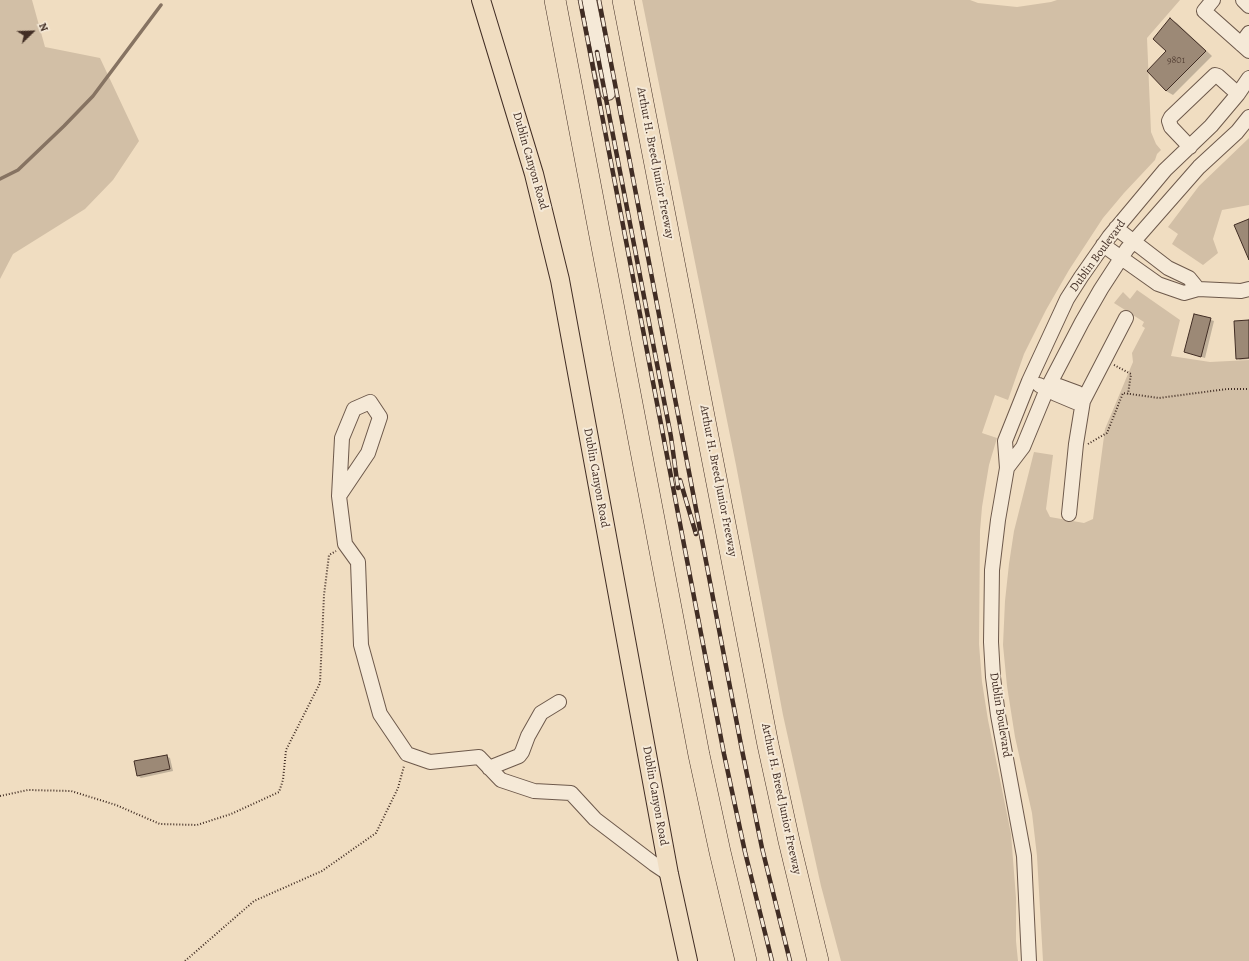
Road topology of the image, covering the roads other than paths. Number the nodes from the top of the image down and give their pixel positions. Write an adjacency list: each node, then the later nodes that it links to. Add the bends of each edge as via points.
1 (481, 0): 29 (main road, Dublin Canyon Road, via 534,174 560,280)
2 (555, 0): 31 (highway, via 699,755)
3 (589, 0): 10 (street)
4 (623, 0): 32 (highway, Arthur H. Breed Junior Freeway, via 772,764)
5 (1213, 0): 8 (street, via 1204,11)
6 (1243, 0): 7 (street)
7 (1249, 6)
8 (1246, 43)
9 (1249, 78): 11 (street, Dublin Boulevard)
10 (608, 93)
11 (1238, 94): 13 (street, Dublin Boulevard); 13 (street, via 1215,75 1171,117 1170,127)
12 (1249, 117): 15 (street, Dublin Boulevard, via 1237,132 1199,167)
13 (1190, 147): 14 (street, Dublin Boulevard, via 1165,170)
14 (1116, 228): 15 (street); 16 (street, Dublin Boulevard)
15 (1134, 241): 17 (street, Dublin Boulevard); 18 (street, via 1168,268 1189,278)
16 (1103, 245): 17 (street); 21 (street, Dublin Boulevard, via 1067,300)
17 (1121, 258): 18 (street, via 1158,284 1184,293); 22 (street, Dublin Boulevard, via 1097,296)
18 (1198, 289): 19 (street)
19 (1249, 289)
20 (1126, 318): 23 (street)
21 (1030, 381): 22 (street); 24 (street, Dublin Boulevard, via 1005,441)
22 (1047, 389): 23 (street, via 1059,386 1078,393); 24 (street, Dublin Boulevard, via 1023,447)
23 (1083, 401): 26 (street)
24 (1007, 468): 33 (street, Dublin Boulevard, via 993,558 991,653 998,715 1024,856)
25 (339, 496): 25 (street, via 368,453 380,418 370,402 354,409 342,438); 28 (street, via 345,544 358,562 362,646 380,714 407,754 430,762 479,757)
26 (1069, 514)
27 (559, 702): 28 (street, via 541,714 519,756)
28 (490, 768): 29 (street, via 501,780 534,791 571,793 595,819)
29 (669, 874): 30 (main road, Dublin Canyon Road)
30 (688, 961)
31 (746, 961)
32 (818, 961)
33 (1029, 961)

